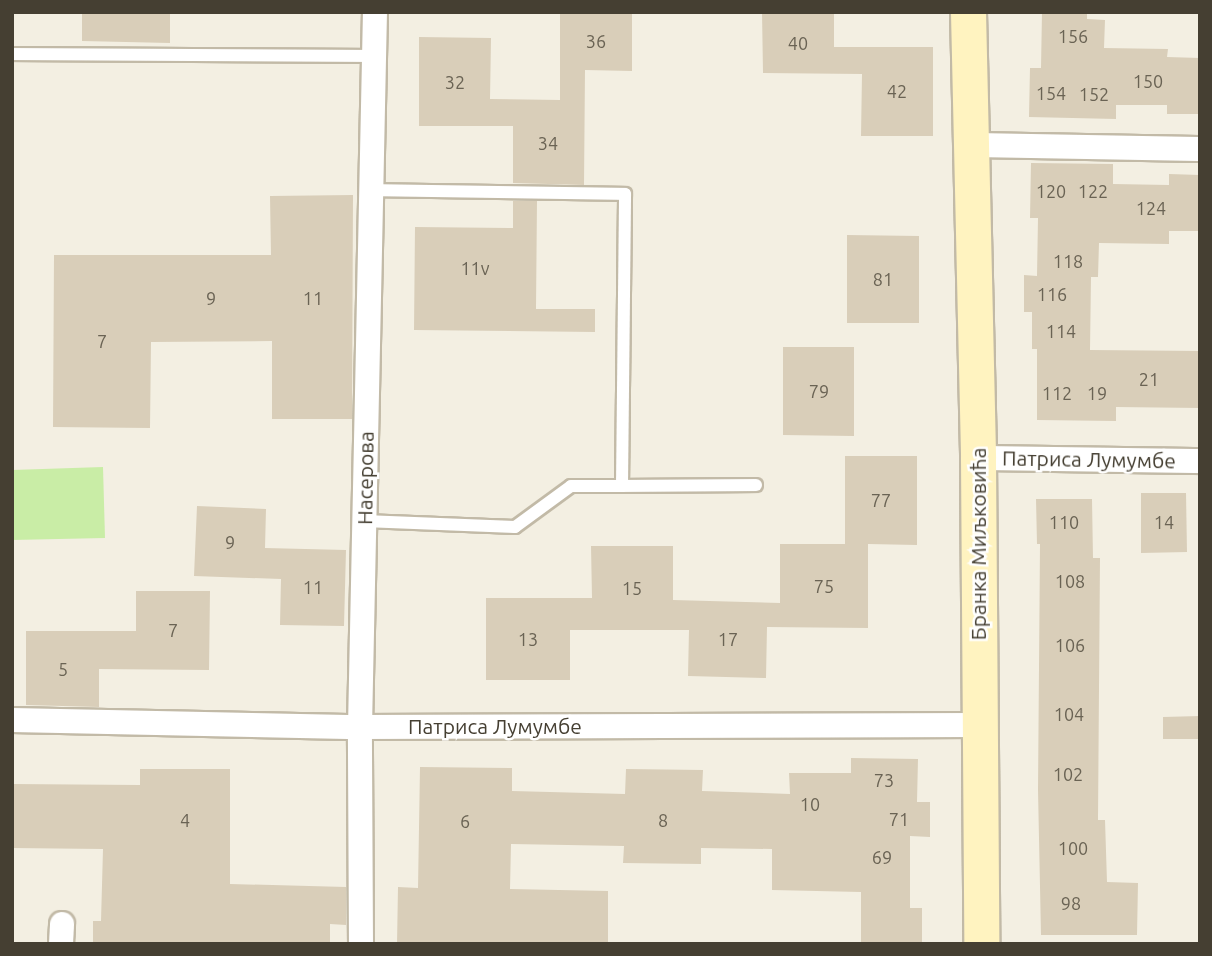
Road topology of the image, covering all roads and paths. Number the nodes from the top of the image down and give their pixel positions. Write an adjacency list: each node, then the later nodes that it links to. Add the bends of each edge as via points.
1 (375, 12): 5 (street, Насерова)
2 (957, 12): 3 (street, Бранка Миљковића)
3 (968, 29): 6 (street, Бранка Миљковића)
4 (12, 54): 5 (lane)
5 (373, 56): 8 (street, Насерова)
6 (973, 145): 7 (street); 9 (street, Бранка Миљковића)
7 (1200, 149)
8 (371, 190): 12 (lane, via 625,194); 13 (street, Насерова)
9 (978, 458): 10 (street, Патриса Лумумбе); 15 (street, Бранка Миљковића)
10 (1200, 461)
11 (756, 485): 12 (lane)
12 (622, 486): 13 (lane, via 570,486 515,527)
13 (364, 522): 16 (street, Насерова)
14 (12, 720): 16 (street, Патриса Лумумбе)
15 (978, 725): 16 (street, Патриса Лумумбе); 18 (street, Бранка Миљковића)
16 (360, 727): 17 (street, Насерова)
17 (361, 944)
18 (981, 944)

